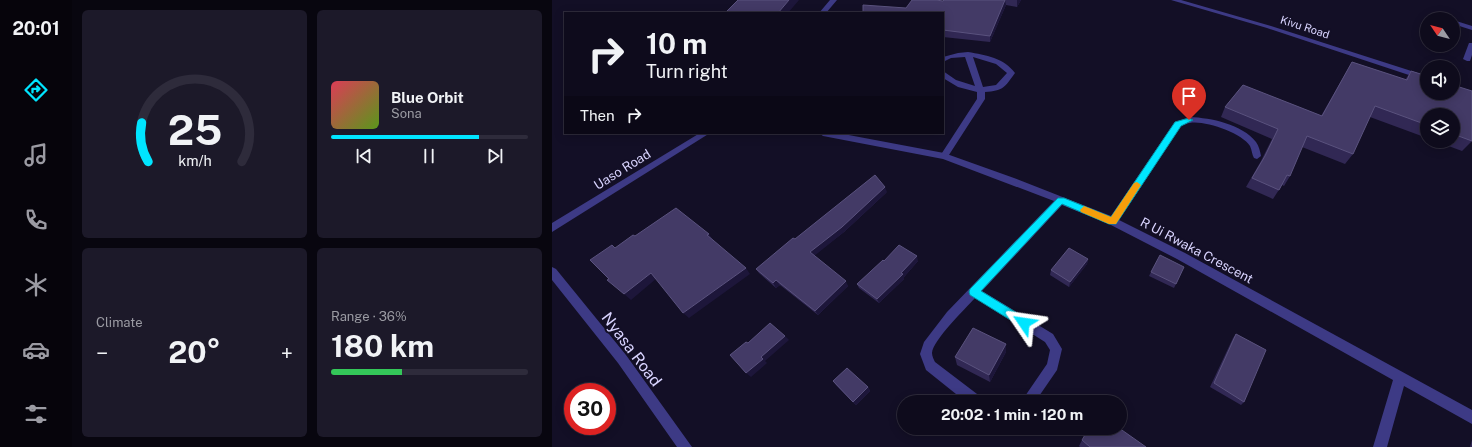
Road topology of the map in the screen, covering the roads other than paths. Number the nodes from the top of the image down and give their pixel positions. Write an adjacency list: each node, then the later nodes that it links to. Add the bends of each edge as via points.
1 (834, 0): 3 (street)
2 (1174, 0): 11 (street, Kivu Road, via 1284,32)
3 (823, 12)
4 (1460, 24): 5 (street)
5 (1472, 28)
6 (1472, 45): 9 (street)
7 (968, 55): 8 (street, via 952,55); 12 (street); 12 (street, via 993,60 1009,68 1011,73 1005,83 998,87)
8 (944, 59)
9 (1467, 59)
10 (944, 74): 12 (street, via 957,83)
11 (1420, 78)
12 (980, 90): 15 (street, via 982,94 979,103)
13 (704, 134): 19 (street, Uaso Road)
14 (828, 134): 15 (street, R Ui Rwaka Crescent)
15 (944, 156): 17 (street, R Ui Rwaka Crescent)
16 (1257, 156): 18 (street, via 1254,144 1223,127 1207,121 1189,120 1178,124)
17 (1061, 200): 18 (street, R Ui Rwaka Crescent); 21 (street)
18 (1112, 221): 22 (street, R Ui Rwaka Crescent, via 1181,256)
19 (552, 228)
20 (552, 272): 26 (street, Nyasa Road, via 622,359)
21 (974, 292): 23 (street, via 930,342 926,354 930,366); 24 (street, via 1048,338 1056,349 1053,366)
22 (1400, 377): 25 (street, R Ui Rwaka Crescent); 27 (street)
23 (967, 395)
24 (1032, 395)
25 (1472, 417)
26 (685, 447)
27 (1380, 447)

